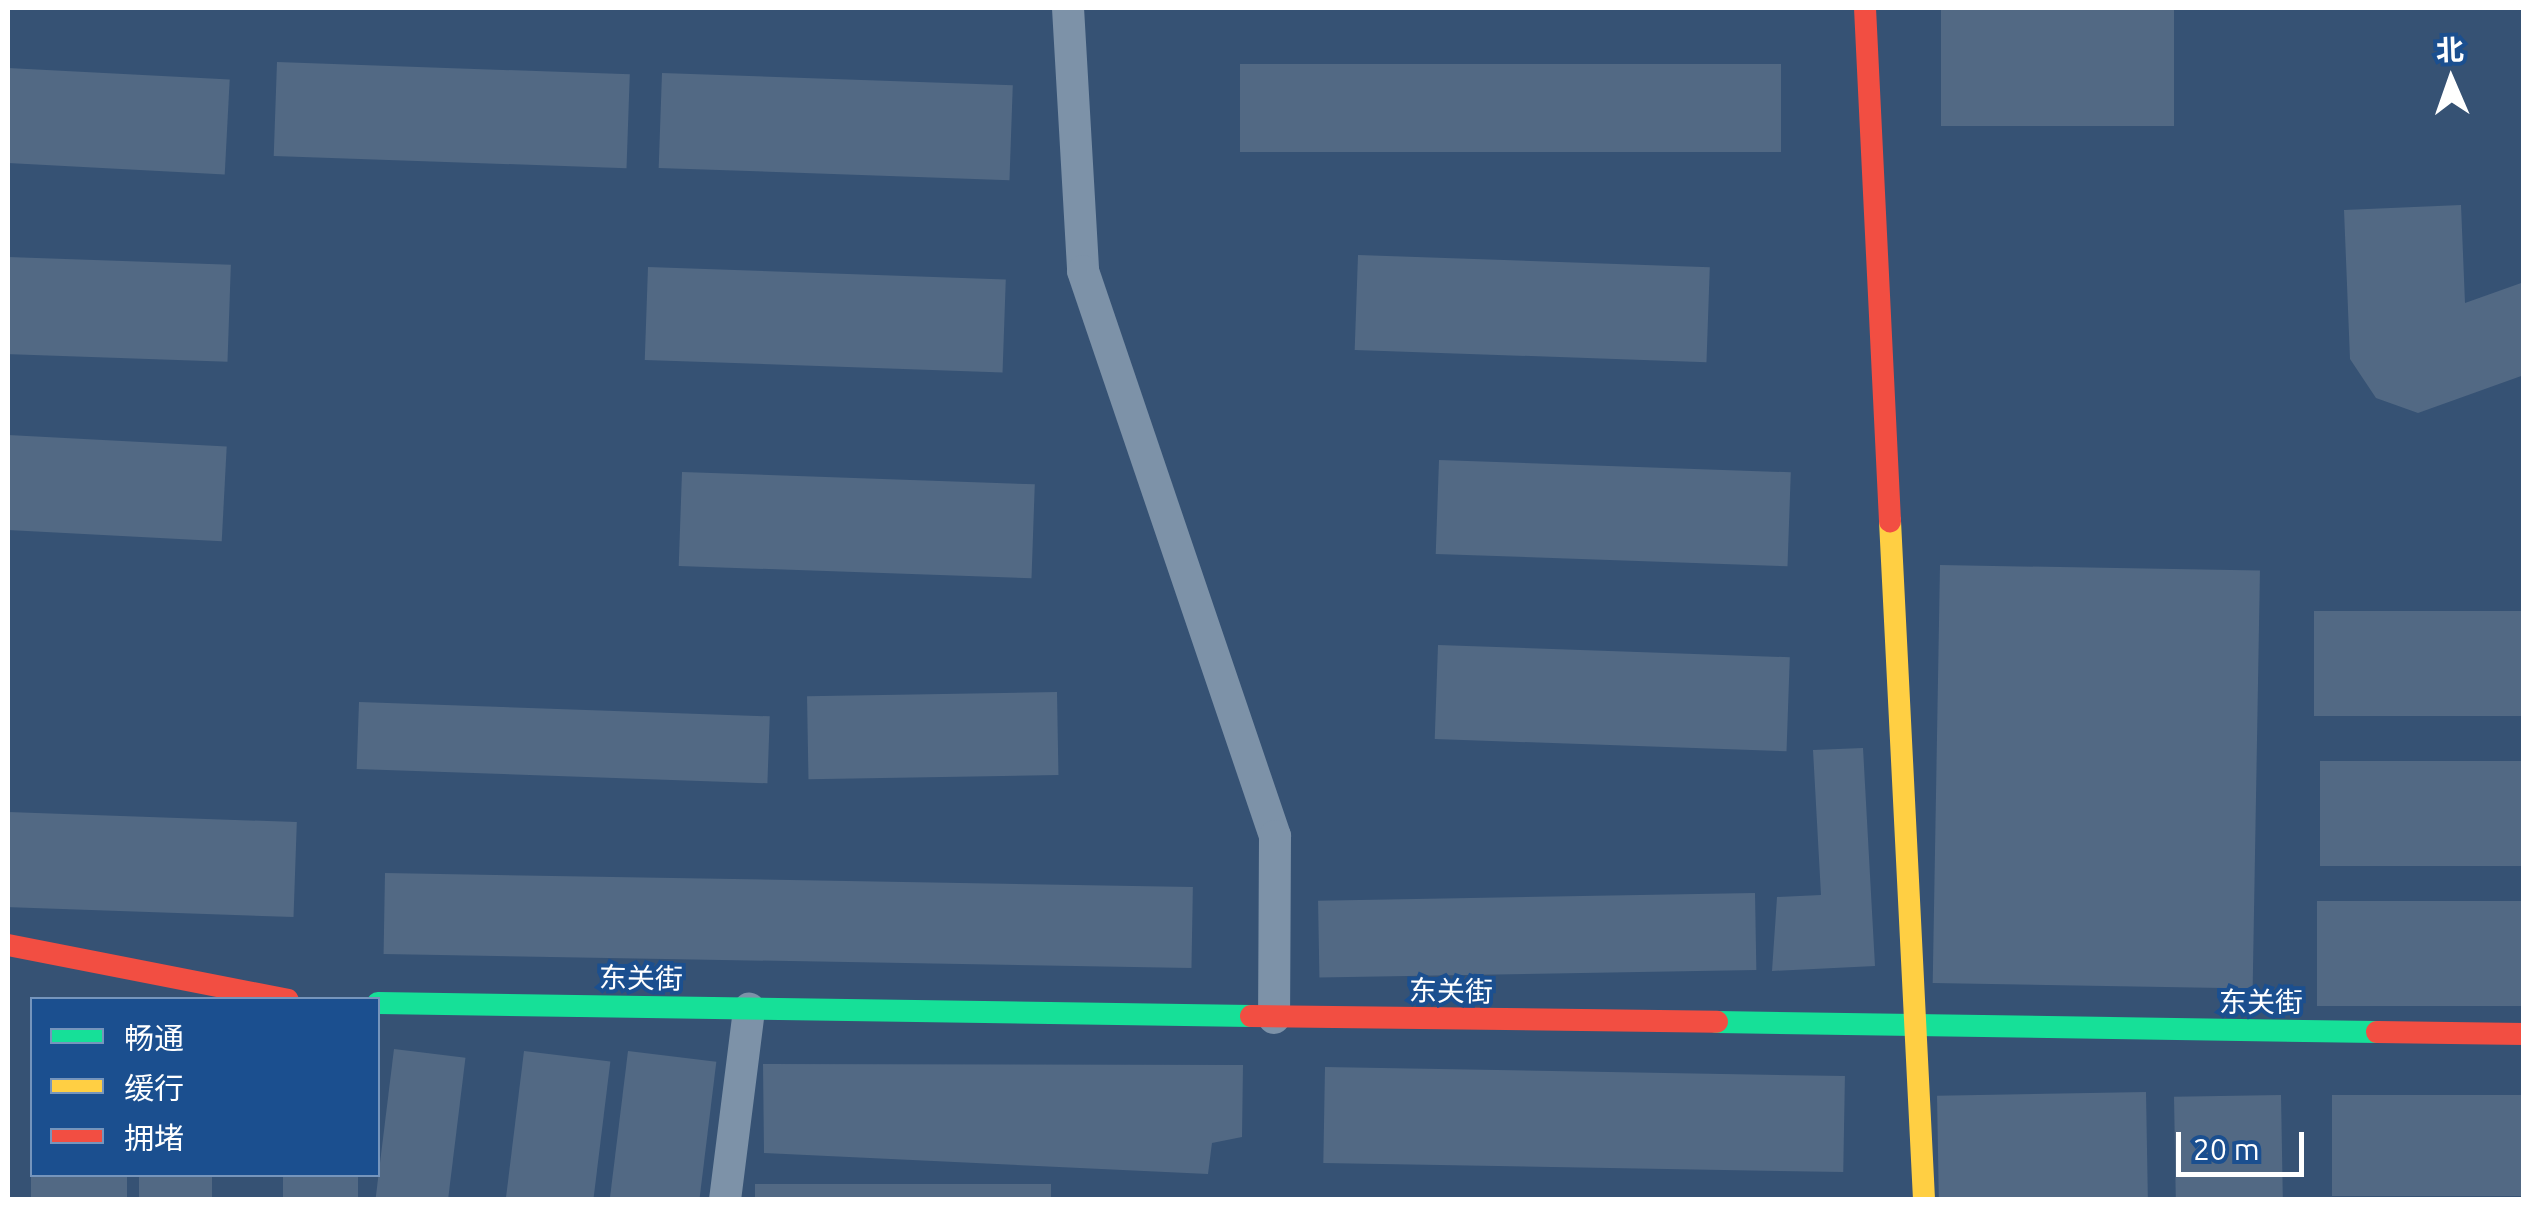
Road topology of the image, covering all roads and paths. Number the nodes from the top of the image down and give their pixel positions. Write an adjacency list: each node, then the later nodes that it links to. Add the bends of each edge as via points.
1 (1068, 8): 7 (street, via 1083,271 1276,836)
2 (1865, 8): 8 (street)
3 (8, 945): 4 (street)
4 (273, 997)
5 (380, 1003): 6 (street, 东关街)
6 (748, 1009): 7 (street, 东关街); 10 (street)
7 (1274, 1018): 8 (street, 东关街)
8 (1916, 1029): 9 (street, 东关街); 11 (street)
9 (2524, 1034)
10 (726, 1200)
11 (1924, 1200)

